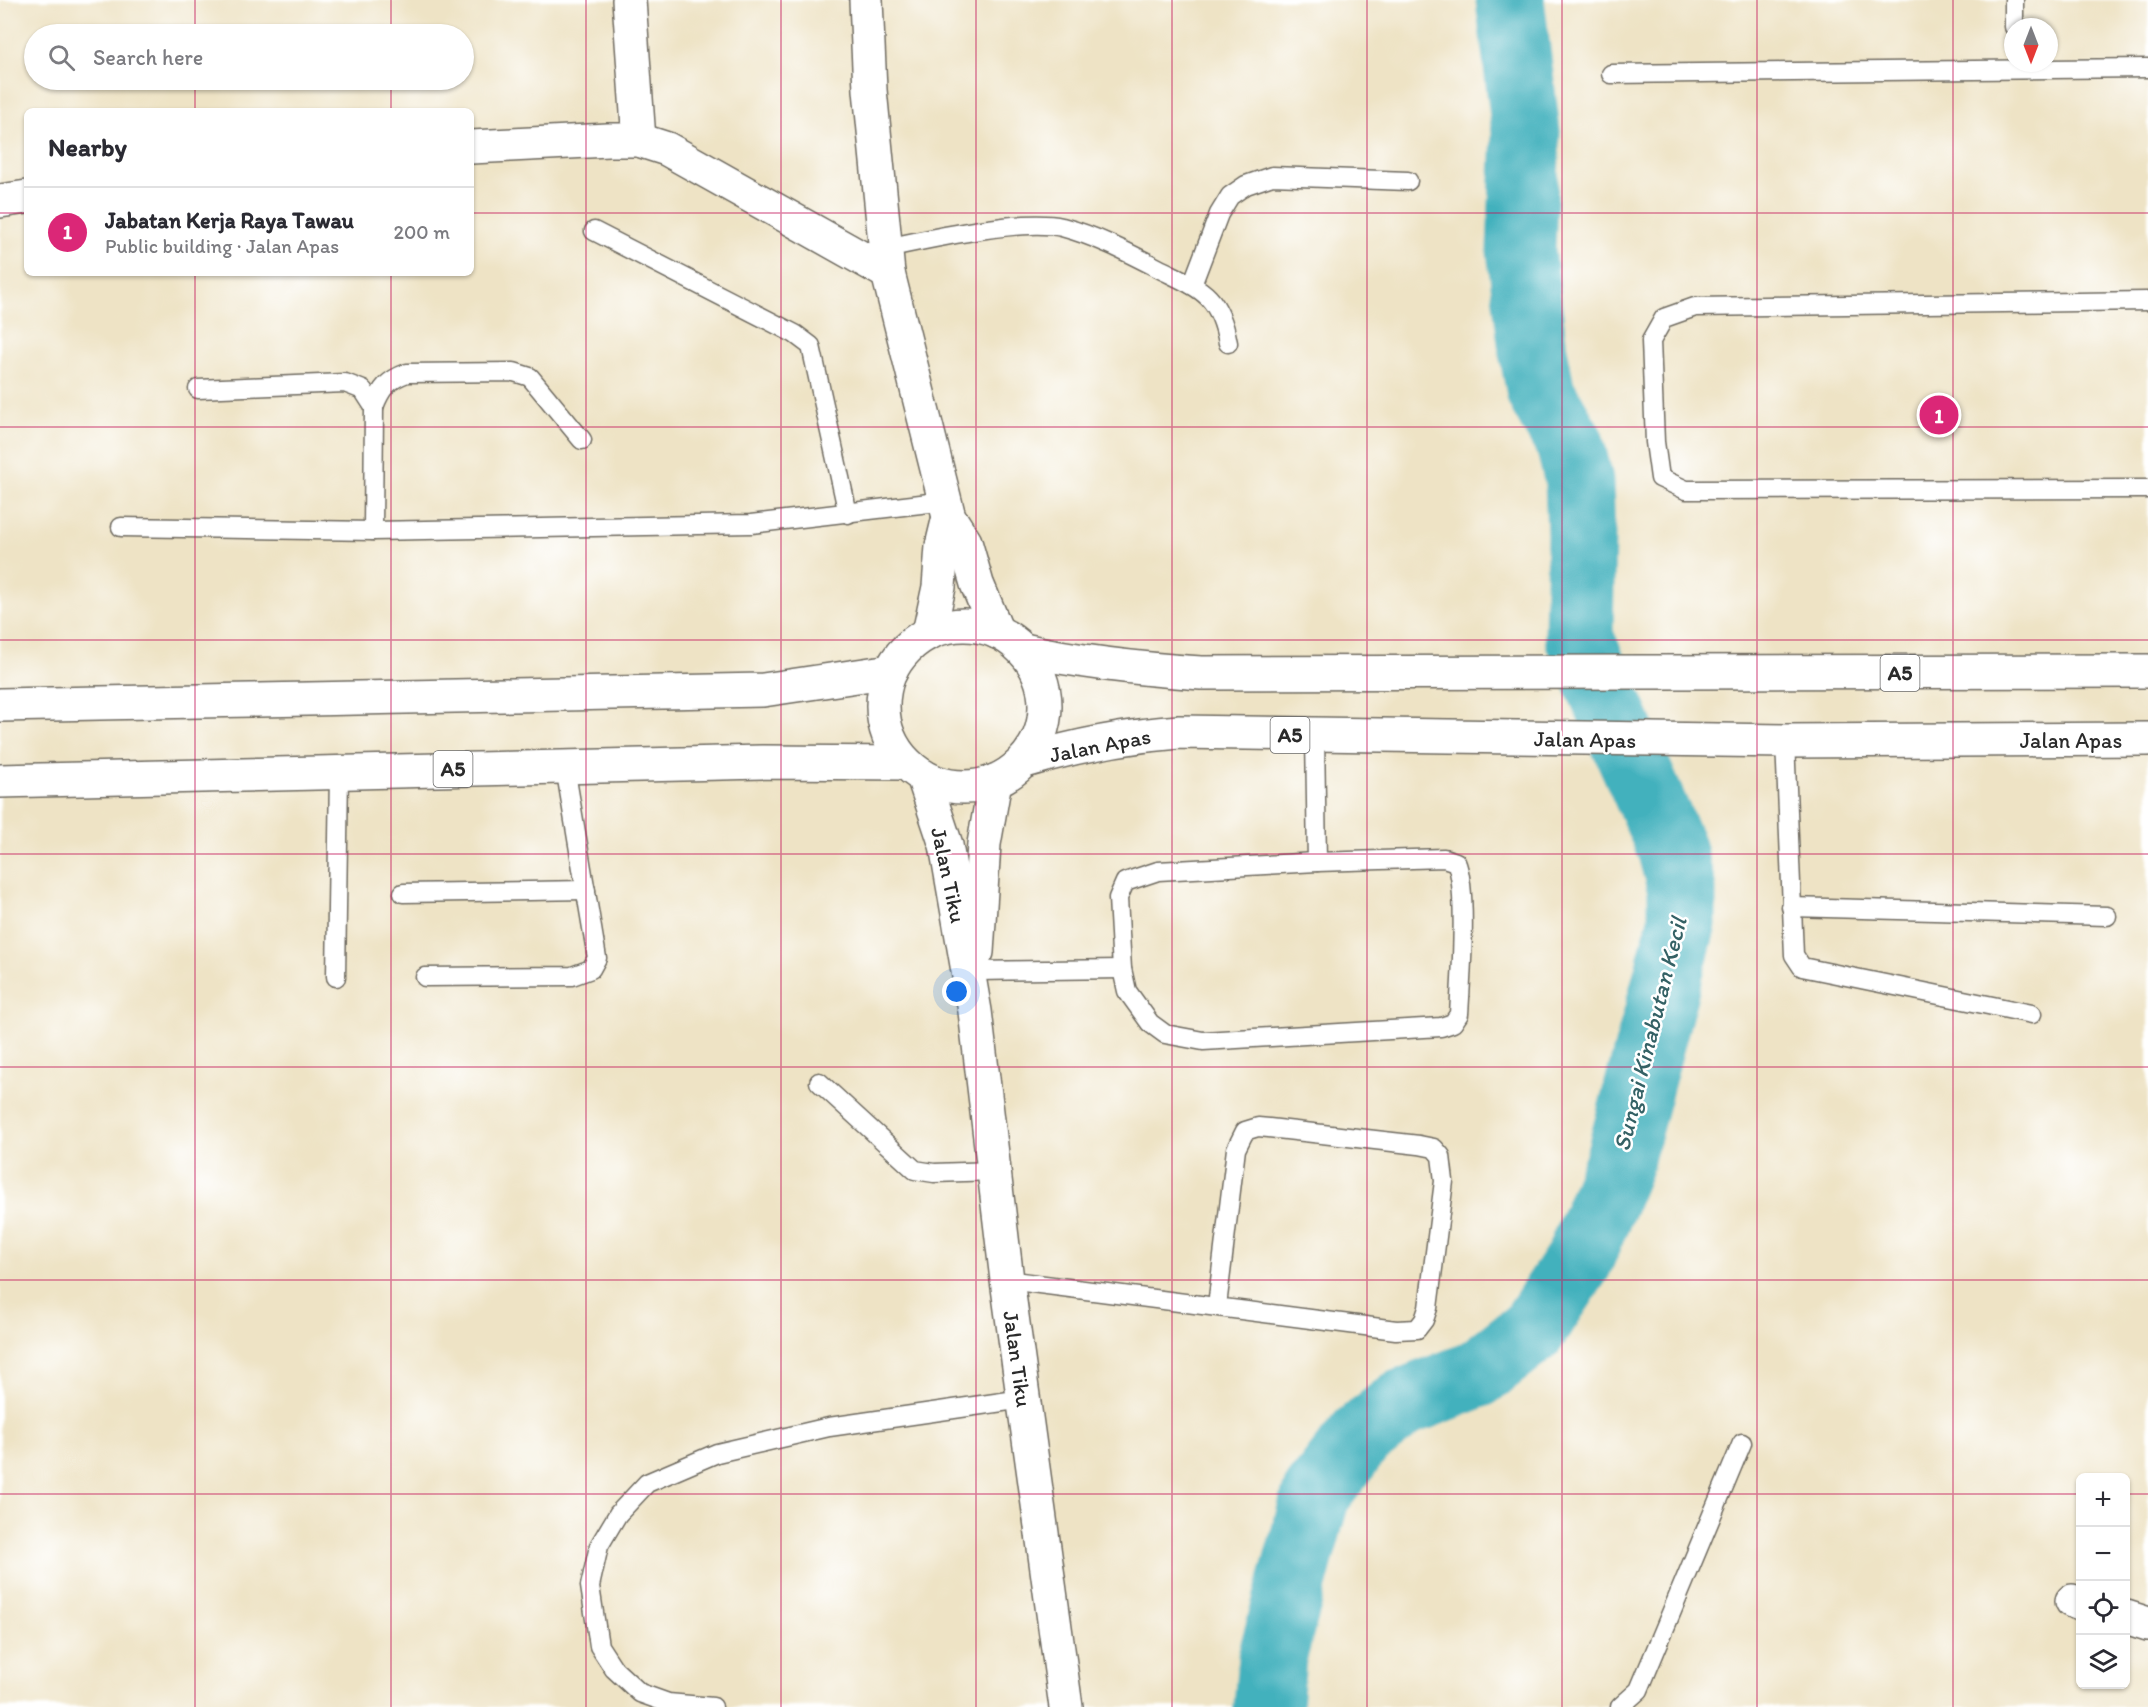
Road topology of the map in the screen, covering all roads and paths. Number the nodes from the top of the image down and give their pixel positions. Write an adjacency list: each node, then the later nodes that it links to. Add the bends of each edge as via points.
1 (629, 0): 9 (main road)
2 (866, 0): 15 (main road, via 870,90)
3 (2014, 0): 4 (lane)
4 (2014, 18)
5 (2004, 66): 8 (lane)
6 (2058, 67): 7 (lane)
7 (2148, 68)
8 (1611, 74)
9 (639, 141): 10 (main road); 15 (main road, via 667,149)
10 (474, 147)
11 (1408, 181): 16 (lane, via 1272,176 1246,185 1230,196 1219,214)
12 (24, 197): 13 (main road)
13 (0, 201)
14 (594, 231): 24 (lane, via 812,346)
15 (887, 260): 16 (lane, via 946,235 1059,226 1100,239); 23 (main road)
16 (1192, 285): 18 (lane, via 1213,300 1223,318)
17 (2148, 301): 22 (lane, via 1695,308 1664,318 1651,341 1660,478 1686,490)
18 (1228, 343)
19 (198, 389): 20 (lane, via 345,383 363,390)
20 (374, 407): 21 (lane, via 380,391 391,379 407,373 514,372 530,377); 26 (lane)
21 (582, 440)
22 (2148, 489)
23 (947, 509): 24 (lane); 27 (main road, via 966,542 977,584); 28 (main road, via 939,587)
24 (848, 514): 26 (lane, via 752,524)
25 (121, 527): 26 (lane)
26 (373, 531)
27 (997, 632): 28 (main road, A5, via 975,626 951,626); 29 (main road, A5)
28 (929, 633): 30 (main road, A5, via 913,643)
29 (1023, 650): 31 (main road, A5, via 1108,666 1202,673); 36 (main road, A5, via 1037,670 1045,693 1045,717 1038,740)
30 (891, 671): 32 (main road, via 763,690); 38 (main road, A5, via 883,695 884,719 891,743)
31 (2148, 671)
32 (0, 705)
33 (1315, 736): 35 (main road, Jalan Apas / A5); 36 (main road, Jalan Apas / A5, via 1179,732 1122,736); 42 (lane)
34 (2148, 739): 35 (main road, Jalan Apas / A5)
35 (1785, 741): 45 (lane)
36 (1025, 761): 41 (main road, A5)
37 (565, 766): 38 (main road, A5, via 762,762); 39 (main road, A5); 43 (lane)
38 (914, 770): 41 (main road, A5, via 946,785 971,787); 51 (main road, Jalan Tiku, via 946,845)
39 (339, 772): 40 (main road, A5); 49 (lane)
40 (0, 781)
41 (994, 781): 48 (main road, Jalan Tiku, via 984,844)
42 (1317, 862): 47 (lane, via 1158,871 1125,882 1118,898); 47 (lane, via 1444,858 1456,862 1462,892 1459,1014 1453,1023 1441,1027 1215,1040 1181,1038 1165,1034 1150,1023 1127,991)
43 (586, 891): 44 (lane); 50 (lane, via 597,958 591,969 572,976)
44 (403, 893)
45 (1791, 907): 46 (lane); 52 (lane, via 1794,955 1802,967)
46 (2107, 916)
47 (1122, 969): 48 (lane)
48 (976, 971): 51 (main road, Jalan Tiku)
49 (336, 977)
50 (425, 977)
51 (975, 1011): 54 (main road, Jalan Tiku)
52 (2032, 1014)
53 (819, 1082): 54 (lane, via 915,1170)
54 (994, 1171): 55 (main road, Jalan Tiku)
55 (1007, 1280): 56 (lane); 57 (main road, Jalan Tiku)
56 (1217, 1306): 56 (lane, via 1396,1330 1417,1329 1428,1308 1444,1181 1441,1156 1434,1148 1419,1145 1257,1127 1245,1131 1236,1149)
57 (1023, 1399): 61 (lane, via 830,1427 717,1453 647,1483 618,1514 599,1546 590,1586 599,1646 614,1669 640,1692 668,1703); 62 (main road, Jalan Tiku)
58 (1742, 1443): 63 (lane, via 1638,1690)
59 (2130, 1618): 60 (main road)
60 (2148, 1624)
61 (713, 1707)
62 (1066, 1707)
63 (1620, 1707)

